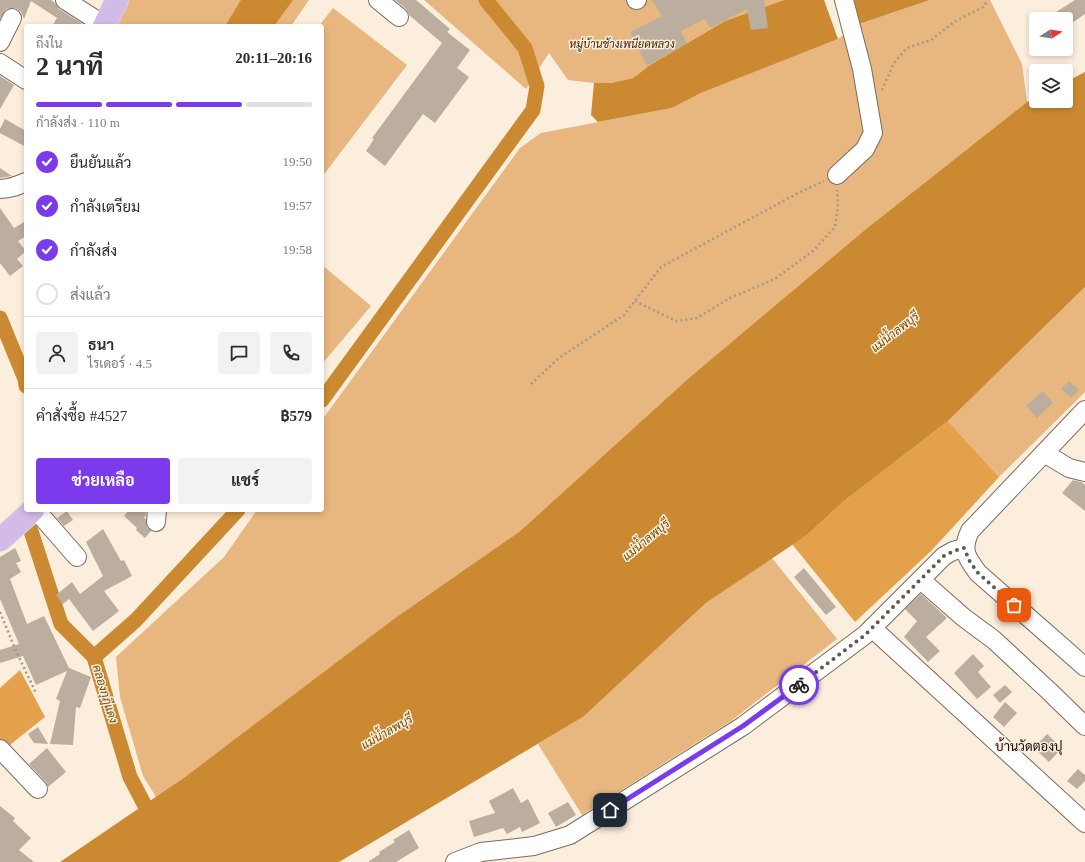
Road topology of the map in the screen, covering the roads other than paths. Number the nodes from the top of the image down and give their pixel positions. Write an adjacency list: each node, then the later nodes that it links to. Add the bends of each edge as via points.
1 (65, 0): 7 (street)
2 (117, 0): 8 (main road)
3 (378, 0): 5 (street)
4 (844, 0): 12 (street, via 862,69 873,133 866,149)
5 (399, 17)
6 (12, 18): 9 (street)
7 (102, 24)
8 (105, 24)
9 (0, 42)
10 (0, 63): 11 (street)
11 (24, 79)
12 (837, 175)
13 (24, 183): 14 (street, via 14,188)
14 (0, 189)
15 (1085, 410): 16 (street)
16 (1044, 453): 17 (street, via 1069,468); 20 (street, via 970,530)
17 (1085, 472)
18 (31, 513): 19 (main road); 21 (street)
19 (1, 537)
20 (964, 548): 22 (street, via 944,556); 24 (street, via 978,573)
21 (77, 557)
22 (920, 580): 23 (street); 25 (street, via 994,640)
23 (872, 628): 28 (street); 29 (street, via 743,726 570,835 534,846 481,852)
24 (1085, 667)
25 (1085, 726)
26 (0, 749): 27 (street)
27 (38, 789)
28 (1085, 823)
29 (455, 862)

